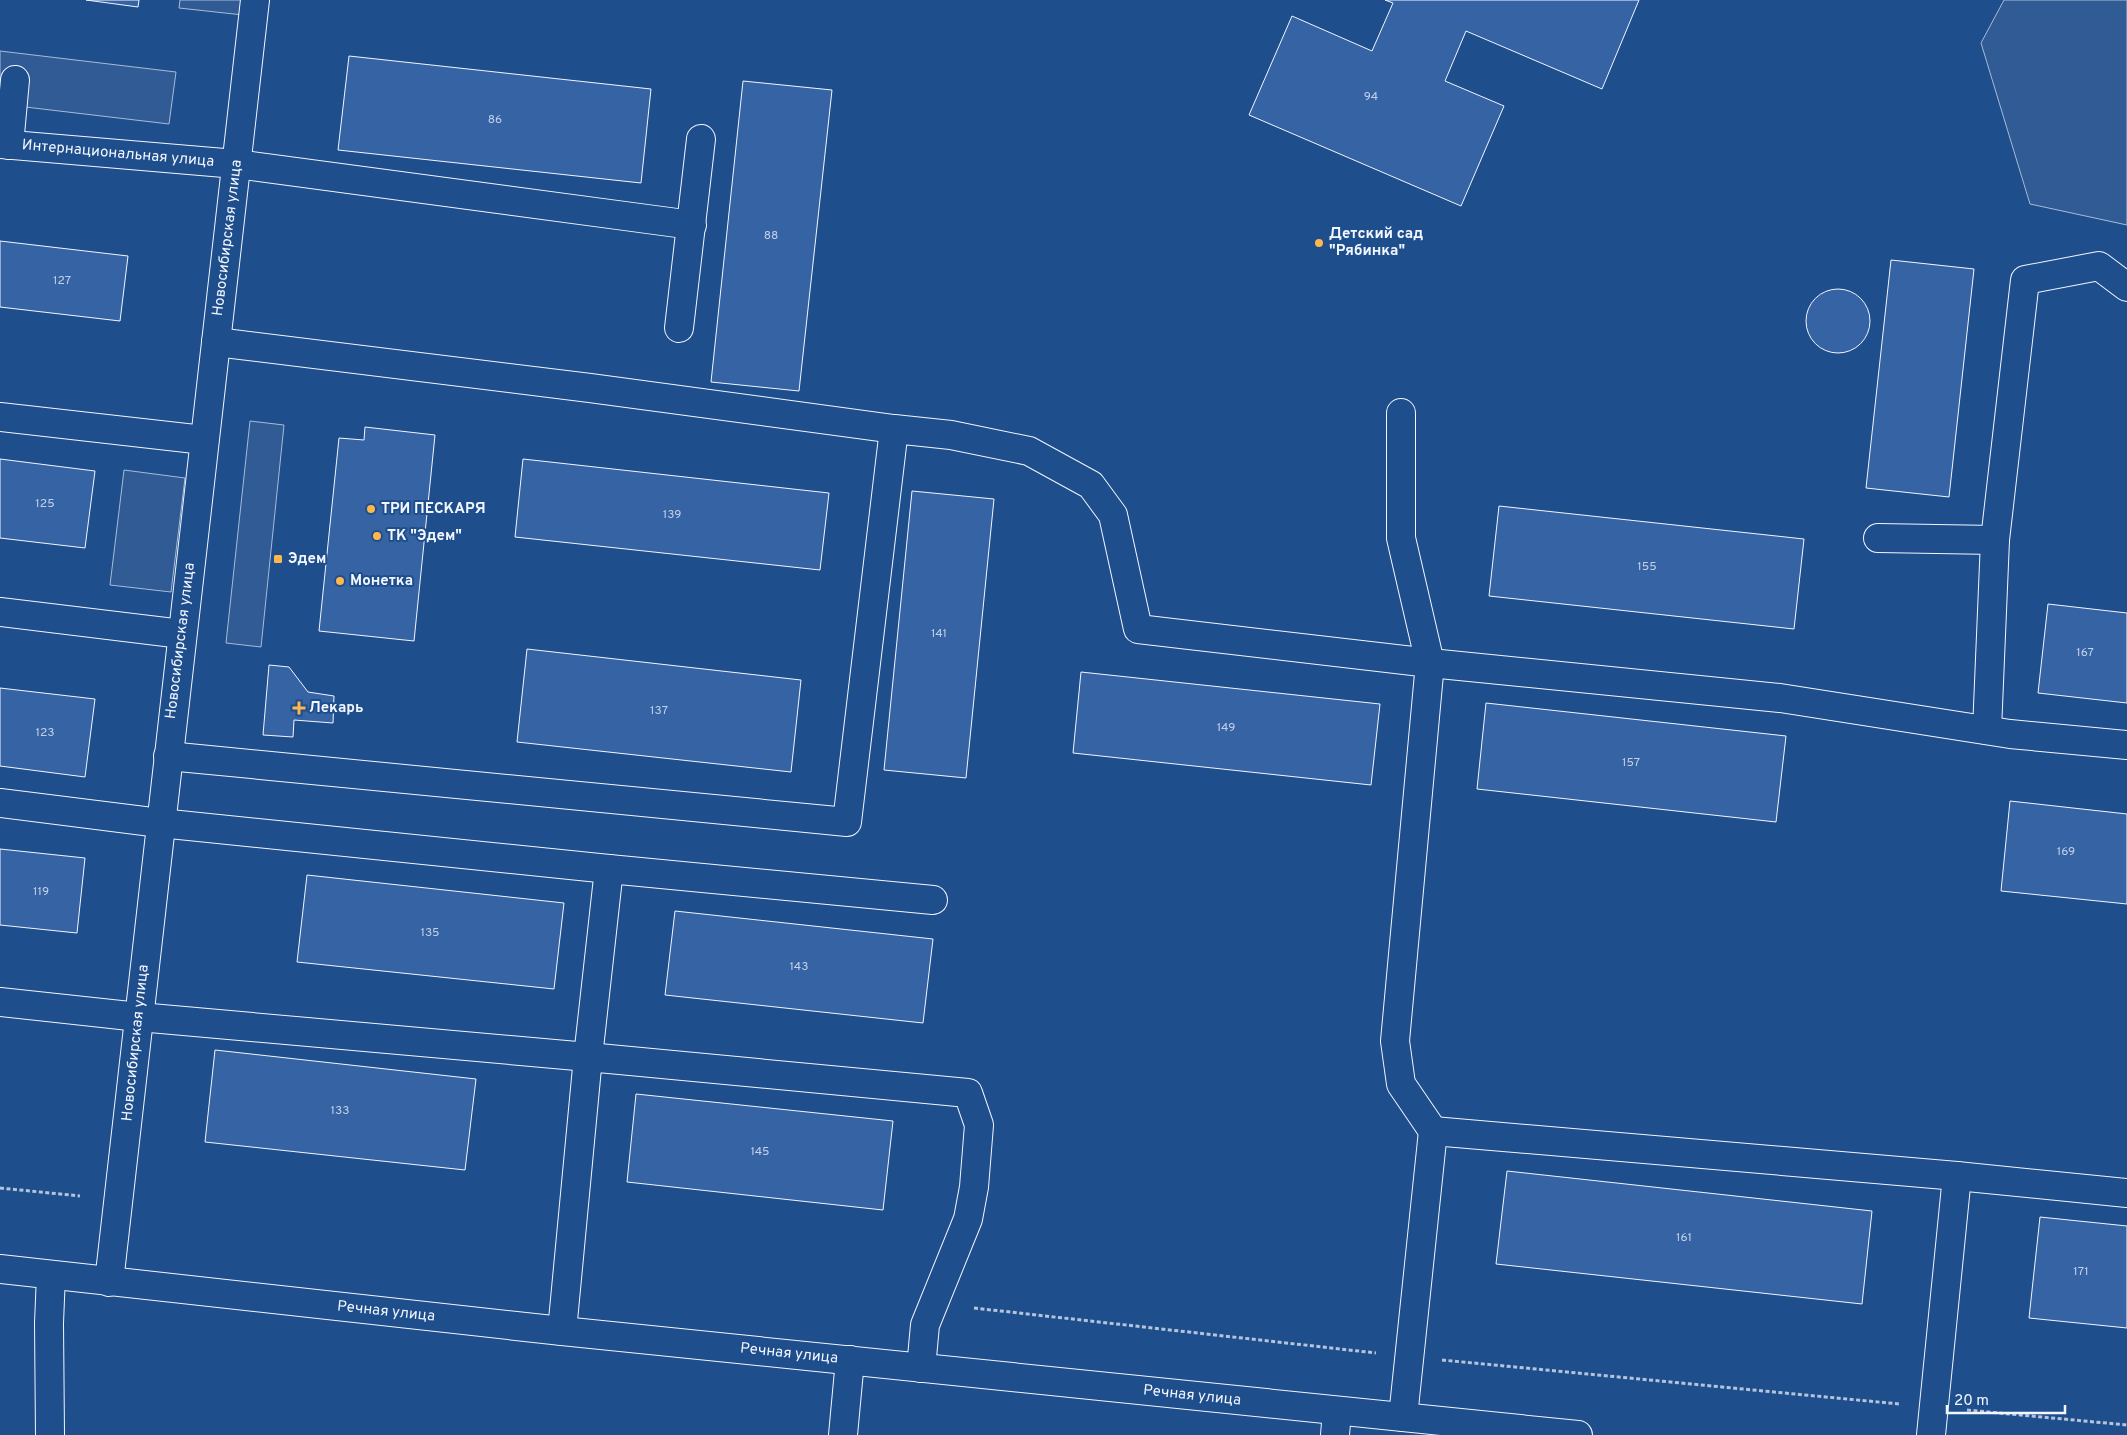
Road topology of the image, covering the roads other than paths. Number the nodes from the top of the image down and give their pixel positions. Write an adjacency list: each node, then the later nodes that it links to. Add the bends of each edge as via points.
1 (255, 0): 5 (street, Новосибирская улица)
2 (15, 80): 4 (street)
3 (701, 139): 6 (street)
4 (4, 145): 5 (street, Интернациональная улица)
5 (236, 164): 6 (street, Интернациональная улица); 9 (street, Новосибирская улица)
6 (692, 225): 8 (street)
7 (2127, 287): 15 (street, via 2099,266 2024,280)
8 (680, 328)
9 (216, 342): 12 (street); 13 (street, Новосибирская улица)
10 (1401, 413): 18 (street, via 1401,538)
11 (0, 417): 13 (street)
12 (894, 429): 18 (street, via 951,435 1029,451 1091,485 1113,515 1138,629); 21 (street, via 847,822)
13 (204, 440): 17 (street, Новосибирская улица)
14 (1878, 538): 15 (street)
15 (1995, 540): 19 (street)
16 (0, 612): 17 (street)
17 (182, 634): 21 (street, Новосибирская улица)
18 (1430, 662): 19 (street, via 1780,698); 29 (street, via 1395,1041 1401,1084)
19 (1986, 730): 20 (street)
20 (2127, 745)
21 (168, 756): 23 (street, Новосибирская улица)
22 (0, 803): 23 (street)
23 (160, 823): 24 (street); 27 (street, Новосибирская улица)
24 (609, 869): 25 (street); 28 (street)
25 (932, 900)
26 (0, 1002): 27 (street)
27 (139, 1016): 28 (street); 34 (street, Новосибирская улица)
28 (588, 1057): 35 (street); 37 (street, via 968,1093 978,1125 974,1187 968,1219 925,1325)
29 (1433, 1131): 30 (street); 38 (street)
30 (1957, 1176): 31 (street); 43 (street)
31 (2127, 1193)
32 (0, 1269): 33 (street, Речная улица)
33 (51, 1275): 34 (street, Речная улица); 40 (street)
34 (110, 1282): 35 (street, Речная улица)
35 (562, 1331): 36 (street, Речная улица)
36 (850, 1360): 37 (street, Речная улица); 41 (street)
37 (921, 1368): 39 (street, Речная улица)
38 (1403, 1417): 39 (street, Речная улица); 42 (street, Речная улица)
39 (1336, 1423)
40 (50, 1435)
41 (843, 1435)
42 (1578, 1435)
43 (1931, 1435)

